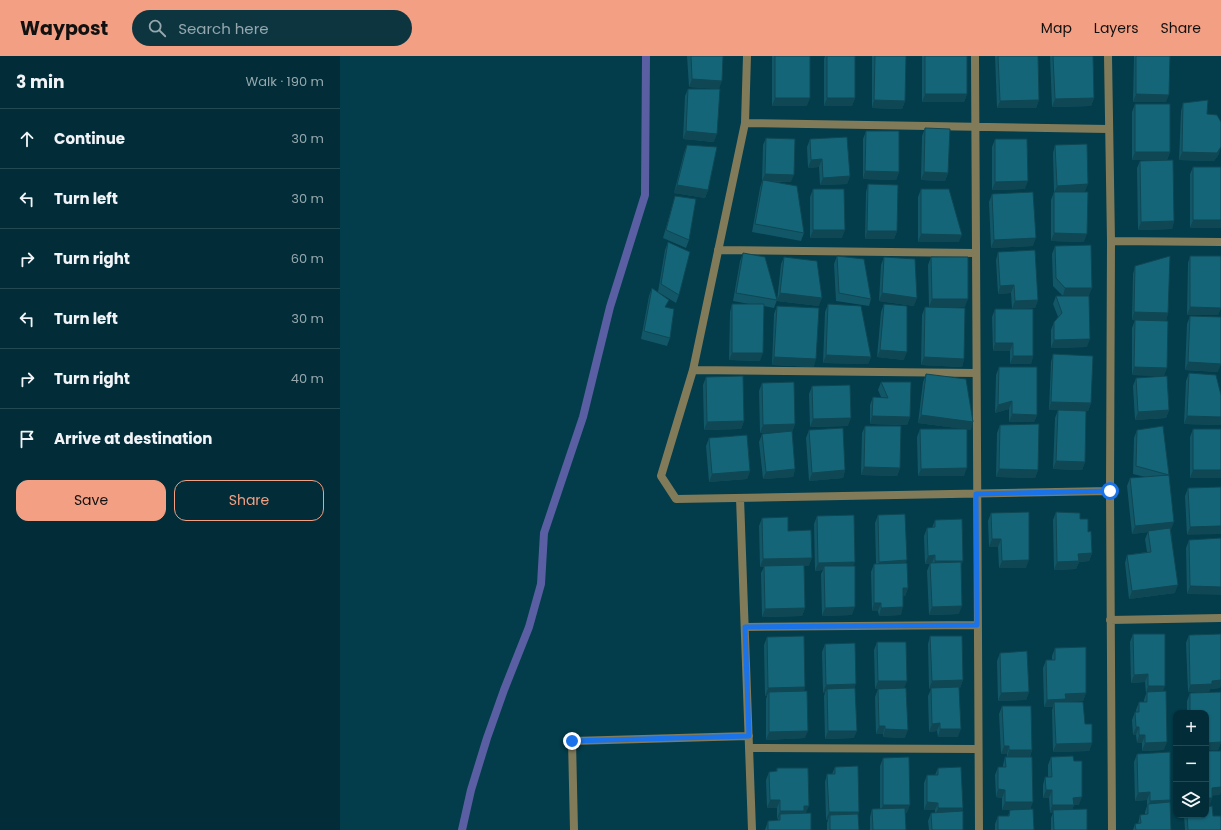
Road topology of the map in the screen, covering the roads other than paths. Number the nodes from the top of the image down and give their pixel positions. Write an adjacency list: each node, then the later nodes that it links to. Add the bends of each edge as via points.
1 (747, 56): 4 (street)
2 (974, 56): 5 (street)
3 (1108, 56): 6 (street)
4 (745, 123): 5 (street); 9 (street)
5 (975, 127): 6 (street); 10 (street)
6 (1108, 129): 7 (street)
7 (1111, 240): 8 (street); 13 (street)
8 (1221, 242)
9 (718, 250): 10 (street); 11 (street)
10 (975, 254): 12 (street)
11 (693, 370): 12 (street); 15 (street, via 661,476 676,499)
12 (976, 374): 14 (street)
13 (1110, 491): 14 (street); 17 (street)
14 (976, 494): 15 (street); 18 (street)
15 (740, 498): 19 (street)
16 (1221, 618): 17 (street)
17 (1110, 620): 26 (street)
18 (977, 625): 19 (street); 22 (street)
19 (745, 627): 20 (street)
20 (749, 736): 21 (street); 23 (street, via 572,741)
21 (749, 748): 22 (street); 24 (street)
22 (978, 749): 25 (street)
23 (574, 830)
24 (752, 830)
25 (978, 830)
26 (1112, 830)

